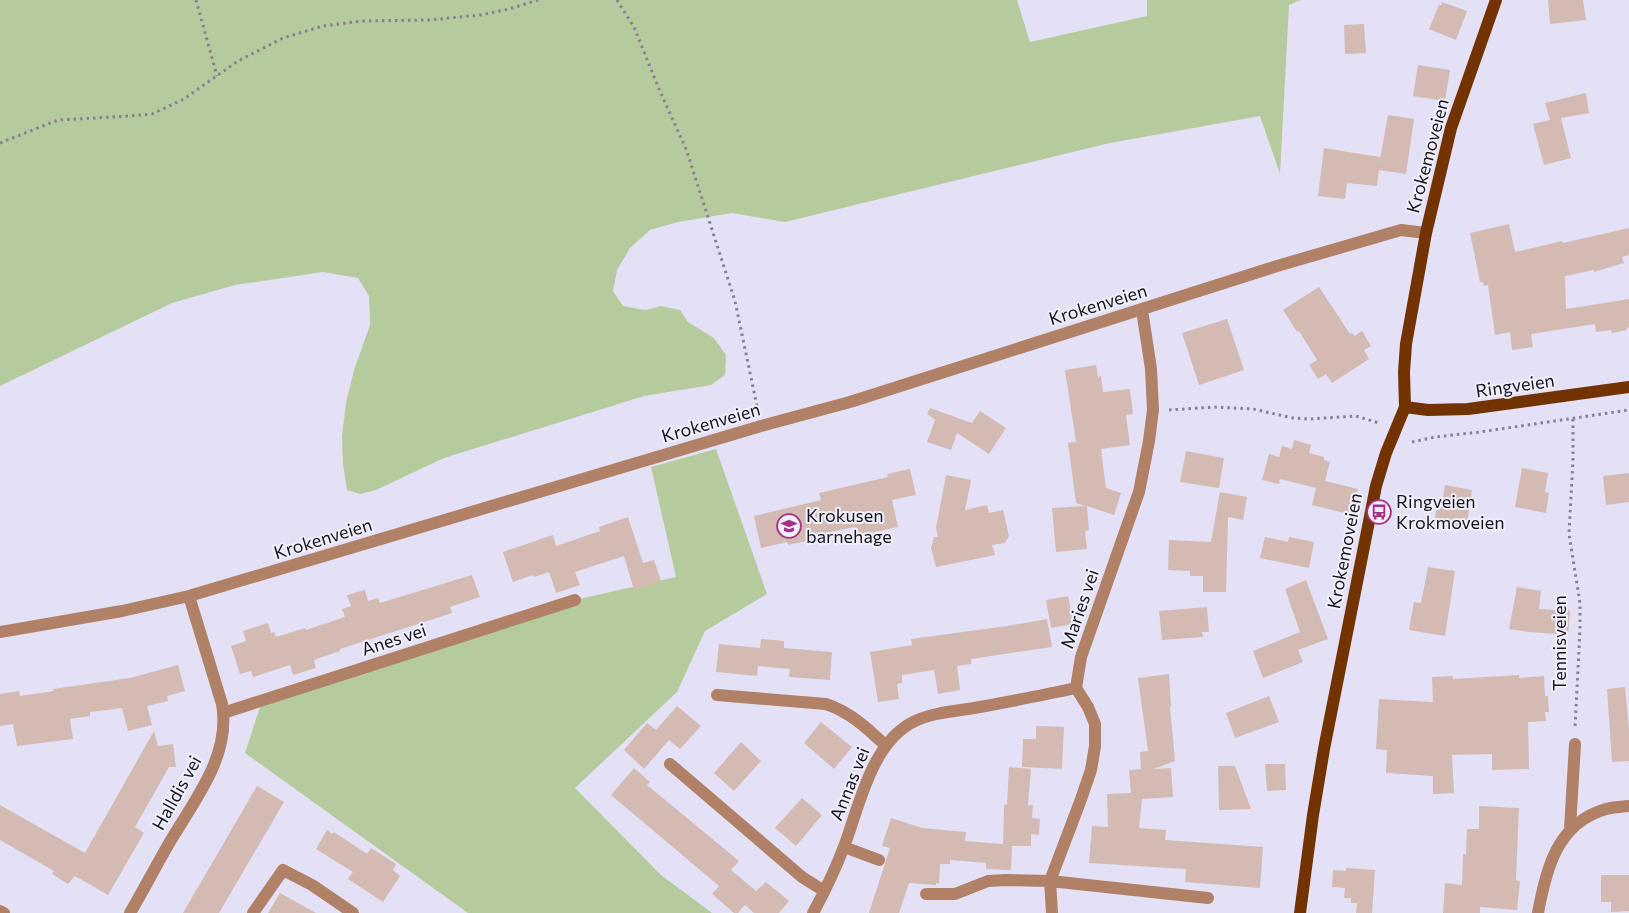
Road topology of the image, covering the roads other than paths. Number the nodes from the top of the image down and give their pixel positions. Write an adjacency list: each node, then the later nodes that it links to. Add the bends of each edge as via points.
1 (1496, 0): 2 (main road, Krokemoveien, via 1452,128)
2 (1426, 233): 3 (street, Krokenveien, via 1401,230); 5 (main road, Krokemoveien, via 1406,344)
3 (1142, 310): 6 (street, Krokenveien, via 850,402); 9 (street, Maries vei, via 1151,369 1153,410 1149,441 1139,492 1081,657)
4 (1629, 387): 5 (main road, Ringveien, via 1468,410)
5 (1406, 407): 30 (main road, Krokemoveien, via 1376,486 1312,815)
6 (189, 596): 8 (street, Krokenveien); 11 (street, Halldis vei)
7 (575, 600): 11 (street, Anes vei)
8 (0, 632)
9 (1076, 688): 13 (street, Annas vei, via 932,715 913,722); 19 (street, via 1095,724 1095,746 1091,770)
10 (717, 694): 13 (street, via 826,704 853,717)
11 (223, 713): 25 (street, Halldis vei, via 215,763)
12 (1575, 744): 16 (street)
13 (885, 745): 17 (street, Annas vei)
14 (670, 764): 20 (street, via 802,877)
15 (1629, 806): 16 (street, via 1606,808 1582,819)
16 (1570, 829): 31 (street, via 1553,855)
17 (844, 847): 18 (street); 20 (street, Annas vei)
18 (879, 860)
19 (1050, 881): 21 (street, via 988,881 955,894); 22 (street); 29 (street)
20 (824, 891): 28 (street, Annas vei)
21 (926, 894)
22 (1208, 898)
23 (0, 911): 24 (street)
24 (4, 913)
25 (130, 913)
26 (253, 913): 27 (street, via 283,870)
27 (353, 913)
28 (813, 913)
29 (1052, 913)
30 (1300, 913)
31 (1538, 913)

